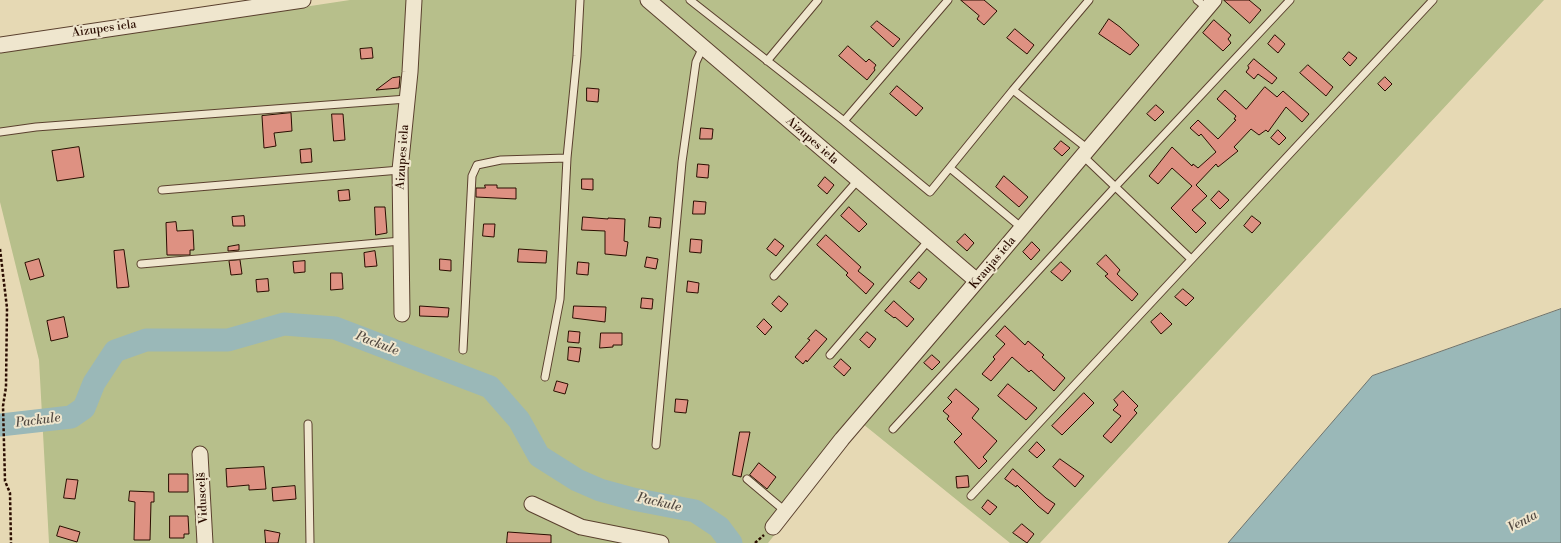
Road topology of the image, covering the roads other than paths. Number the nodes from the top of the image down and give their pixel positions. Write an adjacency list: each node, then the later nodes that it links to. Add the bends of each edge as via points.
1 (303, 0): 12 (street, Aizupes iela)
2 (414, 0): 16 (street, Aizupes iela)
3 (580, 0): 20 (lane)
4 (648, 0): 13 (street, Aizupes iela)
5 (690, 0): 14 (lane)
6 (818, 0): 14 (lane)
7 (948, 0): 17 (lane)
8 (1089, 0): 15 (lane)
9 (1290, 0): 24 (lane)
10 (1433, 0): 29 (lane)
11 (1206, 3): 19 (street, Kraujas iela)
12 (0, 45)
13 (703, 47): 23 (street, Aizupes iela); 39 (lane, via 696,62 682,162)
14 (767, 60): 17 (lane)
15 (1013, 90): 19 (lane); 21 (lane)
16 (407, 99): 18 (lane, via 36,127); 22 (street, Aizupes iela)
17 (844, 121): 21 (lane, via 930,192)
18 (0, 132)
19 (1085, 152): 24 (lane); 26 (street, Kraujas iela)
20 (567, 158): 34 (lane, via 501,160 477,165 472,176); 36 (lane, via 560,299)
21 (950, 168): 26 (lane)
22 (400, 170): 25 (lane); 28 (street, Aizupes iela)
23 (858, 180): 27 (street, Aizupes iela); 31 (lane)
24 (1115, 187): 29 (lane); 38 (lane)
25 (162, 190)
26 (1022, 228): 32 (street, Kraujas iela)
27 (929, 240): 32 (street, Aizupes iela); 35 (lane)
28 (401, 241): 30 (lane); 33 (street, Aizupes iela)
29 (1191, 259): 42 (lane)
30 (141, 264)
31 (774, 276)
32 (977, 282): 44 (street, Kraujas iela, via 842,439)
33 (402, 314)
34 (463, 350)
35 (830, 354)
36 (545, 377)
37 (308, 424): 47 (lane)
38 (893, 429)
39 (656, 445)
40 (200, 454): 46 (street, Vidusceļš)
41 (747, 479): 44 (lane)
42 (971, 496)
43 (532, 504): 48 (street, via 580,527)
44 (785, 511): 45 (street, Kraujas iela)
45 (773, 527)
46 (205, 543)
47 (310, 543)
48 (661, 543)

